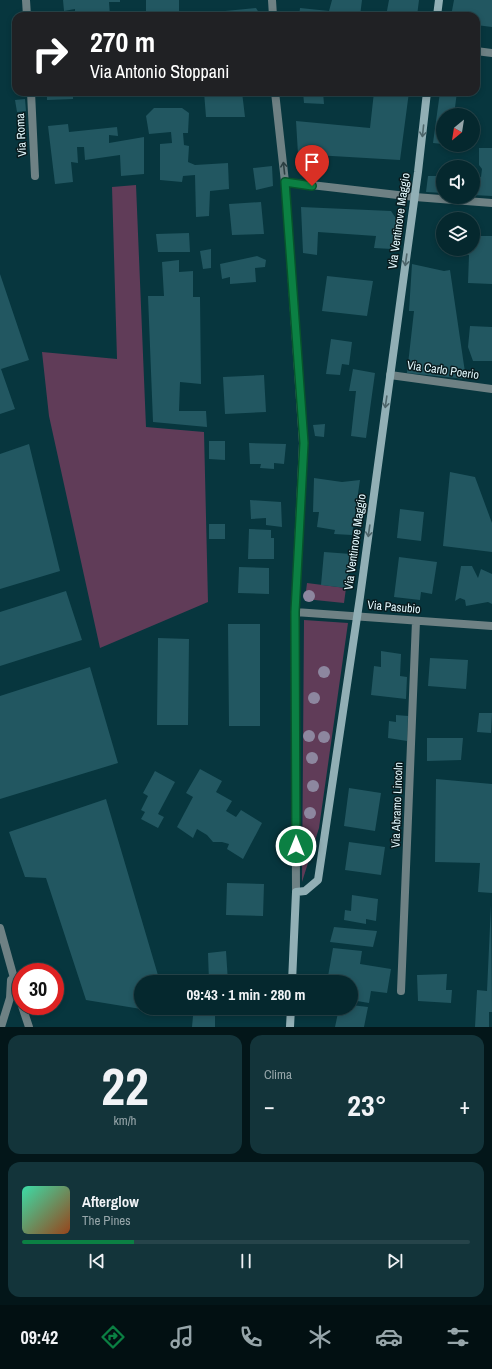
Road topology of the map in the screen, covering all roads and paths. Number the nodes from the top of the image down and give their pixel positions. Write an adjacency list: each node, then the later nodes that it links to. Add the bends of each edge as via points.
1 (26, 0): 4 (street)
2 (272, 0): 5 (street)
3 (439, 0): 6 (street)
4 (27, 12)
5 (273, 12)
6 (438, 12)
7 (480, 52): 8 (street)
8 (492, 53)
9 (31, 96): 12 (street, Via Roma)
10 (275, 96): 13 (street, one-way to 10)
11 (427, 96): 14 (street, Via Ventinove Maggio, one-way to 14)
12 (35, 176)
13 (285, 182): 14 (street); 18 (street, via 304,443)
14 (415, 197): 15 (street); 16 (street, Via Ventinove Maggio, one-way to 16)
15 (492, 202)
16 (390, 375): 17 (street, Via Carlo Poerio); 19 (street, Via Ventinove Maggio, one-way to 19)
17 (492, 389)
18 (295, 612): 19 (street, Via Pasubio); 22 (street)
19 (357, 616): 20 (street, Via Pasubio); 22 (street, Via Ventinove Maggio, via 318,880 305,891)
20 (416, 621): 21 (street, Via Pasubio); 26 (street, Via Abramo Lincoln)
21 (492, 626)
22 (296, 892): 25 (street)
23 (0, 928): 24 (street)
24 (12, 972): 29 (street, via 10,998)
25 (292, 975)
26 (401, 991)
27 (25, 1015): 30 (street)
28 (290, 1015): 31 (street)
29 (1, 1027)
30 (29, 1027)
31 (290, 1027)

